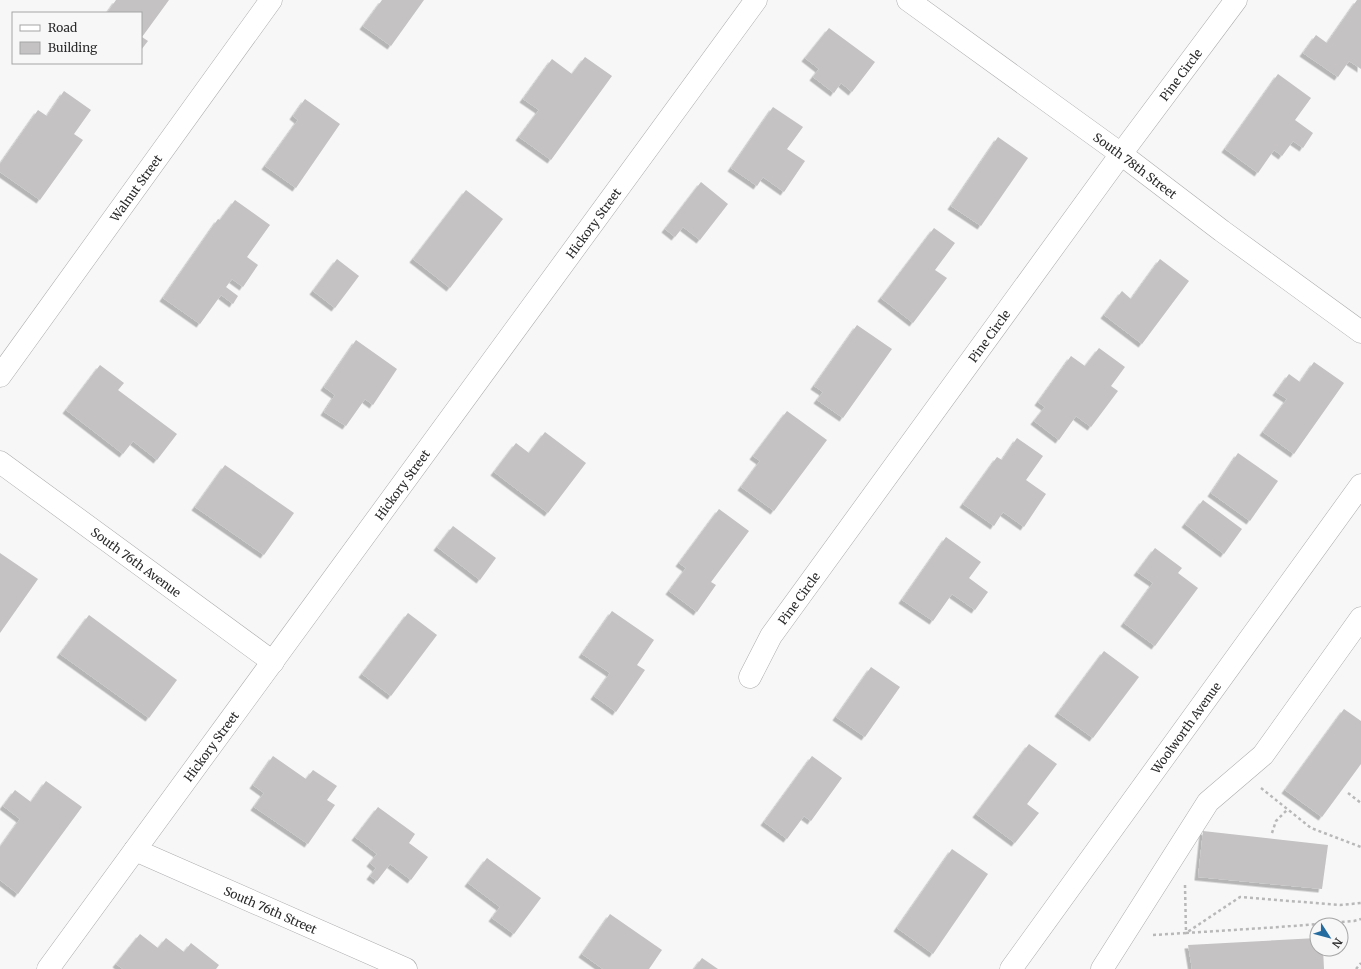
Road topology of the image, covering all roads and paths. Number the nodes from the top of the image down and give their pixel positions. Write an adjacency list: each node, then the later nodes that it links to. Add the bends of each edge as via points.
1 (271, 0): 7 (street, Walnut Street)
2 (756, 0): 11 (street, Hickory Street)
3 (908, 0): 5 (street, South 78th Street)
4 (1236, 0): 5 (street, Pine Circle)
5 (1121, 154): 6 (street, South 78th Street); 12 (street, Pine Circle, via 772,636)
6 (1361, 332)
7 (0, 376)
8 (0, 462): 11 (street, South 76th Avenue)
9 (1361, 486): 28 (street, Woolworth Avenue)
10 (1361, 618): 13 (street, via 1263,755)
11 (273, 662): 19 (street, Hickory Street)
12 (750, 677)
13 (1242, 773): 16 (path); 20 (street, via 1208,802)
14 (1348, 793): 15 (path)
15 (1361, 803)
16 (1288, 810): 17 (path, via 1276,820); 18 (path, via 1311,828)
17 (1272, 833)
18 (1361, 847)
19 (135, 850): 26 (street, Hickory Street); 27 (street, South 76th Street)
20 (1176, 852): 23 (path, via 1185,876); 29 (street)
21 (1361, 903): 23 (path, via 1340,905 1240,898)
22 (1361, 919): 23 (path)
23 (1186, 933): 24 (path)
24 (1152, 935)
25 (1361, 963): 30 (path)
26 (48, 969)
27 (406, 969)
28 (1011, 969)
29 (1102, 969)
30 (1356, 969)

